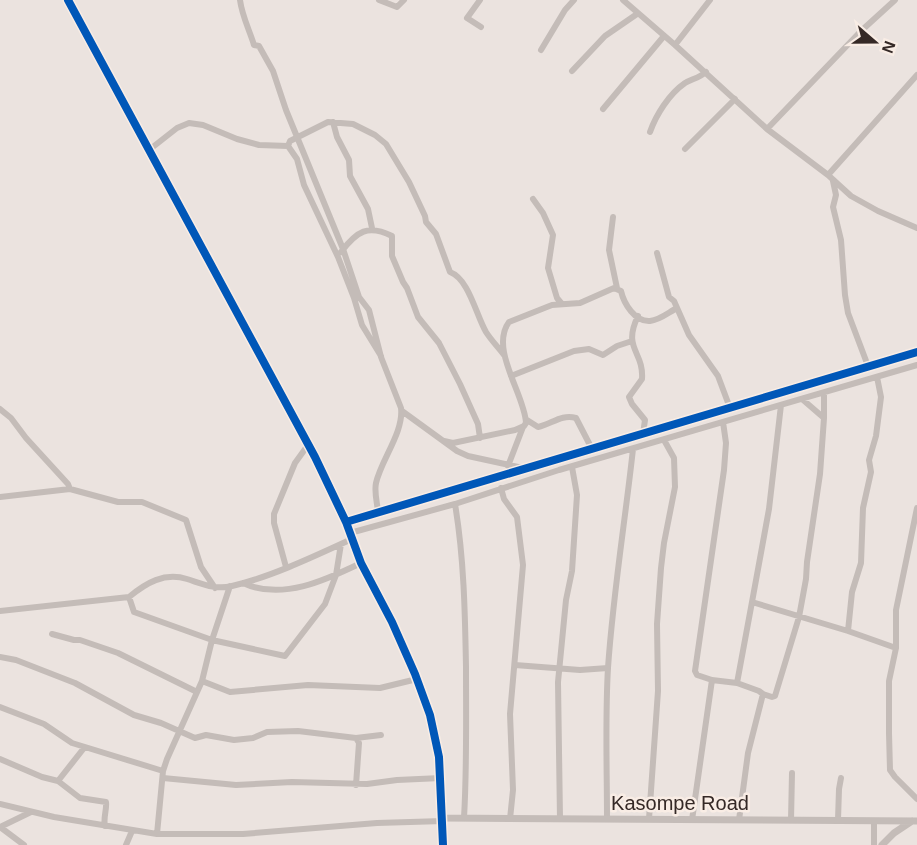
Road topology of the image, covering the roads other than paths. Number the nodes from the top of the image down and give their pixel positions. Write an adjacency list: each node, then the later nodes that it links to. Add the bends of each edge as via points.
1 (68, 0): 26 (street)
2 (240, 0): 23 (street, via 241,14 254,45 259,46 273,71)
3 (379, 0): 4 (street, via 397,7)
4 (404, 0)
5 (480, 0): 11 (street, via 467,18)
6 (574, 0): 14 (street)
7 (623, 0): 10 (street)
8 (710, 0): 13 (street)
9 (895, 0): 21 (street)
10 (637, 14): 12 (street); 15 (street, via 605,36)
11 (481, 27)
12 (664, 36): 13 (street); 19 (street)
13 (675, 45): 16 (street)
14 (541, 50)
15 (572, 71)
16 (706, 72): 18 (street); 22 (street, via 686,82 657,112)
17 (916, 79): 27 (street)
18 (735, 99): 21 (street); 25 (street)
19 (603, 109)
20 (333, 122): 23 (street, via 309,130); 30 (street); 41 (street, via 353,124 386,144 436,234 450,272 458,275 467,288 486,332)
21 (767, 129): 27 (street)
22 (650, 132)
23 (298, 139): 24 (street); 32 (street)
24 (288, 146): 26 (street, via 259,145 189,123); 34 (street)
25 (685, 149)
26 (149, 150): 60 (street)
27 (831, 178): 31 (street, via 851,196); 44 (street, via 836,195 833,207 842,240 848,313)
28 (533, 199): 36 (street, via 553,235 548,268)
29 (613, 217): 35 (street, via 609,250)
30 (372, 228): 32 (street, via 360,231); 57 (street, via 392,236 392,256 418,317 439,343 478,423)
31 (917, 228)
32 (343, 249): 34 (street); 42 (street, via 358,297 369,310)
33 (657, 253): 37 (street, via 669,297)
34 (338, 258): 42 (street, via 362,325)
35 (617, 288): 36 (street, via 580,303); 38 (street, via 627,307)
36 (562, 304): 41 (street, via 509,322 505,328)
37 (677, 308): 38 (street, via 654,320); 50 (street, via 688,335 718,376)
38 (638, 316): 39 (street, via 631,332)
39 (632, 341): 45 (street, via 603,355 589,349 574,351); 56 (street, via 643,375 629,397 645,420)
40 (917, 352): 44 (street)
41 (504, 355): 45 (street)
42 (381, 357): 52 (street)
43 (917, 364): 46 (street)
44 (868, 366): 50 (street)
45 (511, 376): 55 (street)
46 (877, 377): 47 (street); 85 (street, via 881,397 869,460 872,472 863,508 861,563 852,592)
47 (824, 393): 48 (street); 53 (street)
48 (802, 399): 49 (street); 53 (street)
49 (781, 405): 54 (street); 82 (street, via 769,509)
50 (730, 408): 56 (street)
51 (0, 409): 67 (street)
52 (402, 411): 59 (street); 71 (street, via 376,484)
53 (824, 418): 84 (street, via 820,474)
54 (723, 422): 58 (street); 94 (street, via 724,471 695,671)
55 (525, 423): 57 (street, via 515,430); 61 (street, via 538,427 563,417 576,418); 63 (street)
56 (643, 434): 61 (street)
57 (480, 438): 59 (street)
58 (664, 440): 62 (street); 119 (street, via 674,458 675,487 661,567)
59 (444, 441): 63 (street, via 457,452)
60 (308, 445): 72 (street); 76 (street, via 295,463 274,514)
61 (592, 449): 65 (street)
62 (633, 449): 64 (street); 92 (street, via 616,568)
63 (508, 466): 65 (street)
64 (572, 467): 66 (street); 91 (street, via 577,495)
65 (526, 468): 71 (street)
66 (501, 488): 69 (street); 90 (street, via 517,517 523,565)
67 (70, 489): 68 (street); 80 (street, via 118,502 142,502 186,520 201,567)
68 (0, 497)
69 (455, 504): 73 (street); 114 (street, via 465,585)
70 (917, 508): 88 (street, via 896,610)
71 (378, 511): 72 (street)
72 (346, 522): 73 (street)
73 (351, 536): 74 (street); 75 (street)
74 (342, 544): 76 (street); 77 (street)
75 (361, 563): 77 (street); 93 (street)
76 (286, 567): 78 (street)
77 (336, 575): 78 (street, via 285,589); 87 (street, via 325,604 285,656)
78 (243, 583): 79 (street)
79 (230, 586): 80 (street); 87 (street)
80 (216, 588): 81 (street, via 184,578 160,577)
81 (129, 597): 83 (street); 87 (street, via 136,614)
82 (752, 602): 84 (street); 96 (street)
83 (0, 611)
84 (799, 617): 85 (street); 98 (street, via 775,696)
85 (848, 631): 88 (street)
86 (52, 634): 97 (street, via 118,653)
87 (212, 640): 95 (street)
88 (896, 648): 111 (street, via 889,681 890,770)
89 (0, 657): 100 (street, via 75,683 134,715)
90 (515, 665): 91 (street); 116 (street, via 510,714)
91 (559, 668): 92 (street); 117 (street)
92 (608, 668): 118 (street)
93 (417, 680): 95 (street, via 380,688 308,685 230,692); 107 (street, via 430,715)
94 (712, 680): 96 (street); 120 (street)
95 (202, 681): 97 (street)
96 (737, 683): 98 (street)
97 (197, 692): 100 (street)
98 (763, 694): 121 (street, via 747,753)
99 (0, 707): 103 (street, via 44,724)
100 (178, 732): 102 (street, via 195,738 206,735 234,740 267,732 298,731); 106 (street)
101 (381, 735): 102 (street)
102 (356, 738): 110 (street)
103 (84, 748): 106 (street); 109 (street)
104 (0, 759): 109 (street)
105 (792, 773): 122 (street)
106 (163, 775): 110 (street, via 236,785); 129 (street)
107 (441, 778): 110 (street); 115 (street)
108 (841, 778): 123 (street)
109 (58, 781): 126 (street, via 80,798 106,802)
110 (356, 785)
111 (917, 799)
112 (0, 804): 113 (street)
113 (31, 812): 126 (street); 127 (street)
114 (464, 818): 115 (street, Kasompe Road); 116 (street, Kasompe Road)
115 (443, 819): 129 (street, via 243,834); 132 (street)
116 (510, 819): 117 (street, Kasompe Road)
117 (560, 819): 118 (street, Kasompe Road)
118 (607, 819): 119 (street, Kasompe Road)
119 (649, 819): 120 (street, Kasompe Road)
120 (692, 820): 121 (street, Kasompe Road)
121 (739, 820): 122 (street, Kasompe Road)
122 (790, 820): 123 (street, Kasompe Road)
123 (838, 820): 124 (street, Kasompe Road)
124 (874, 821): 125 (street, Kasompe Road); 133 (street)
125 (915, 821): 134 (street)
126 (105, 826): 128 (street)
127 (0, 827): 130 (street)
128 (132, 831): 129 (street); 131 (street)
129 (157, 834)
130 (24, 845)
131 (126, 845)
132 (443, 845)
133 (874, 845)
134 (882, 845)

